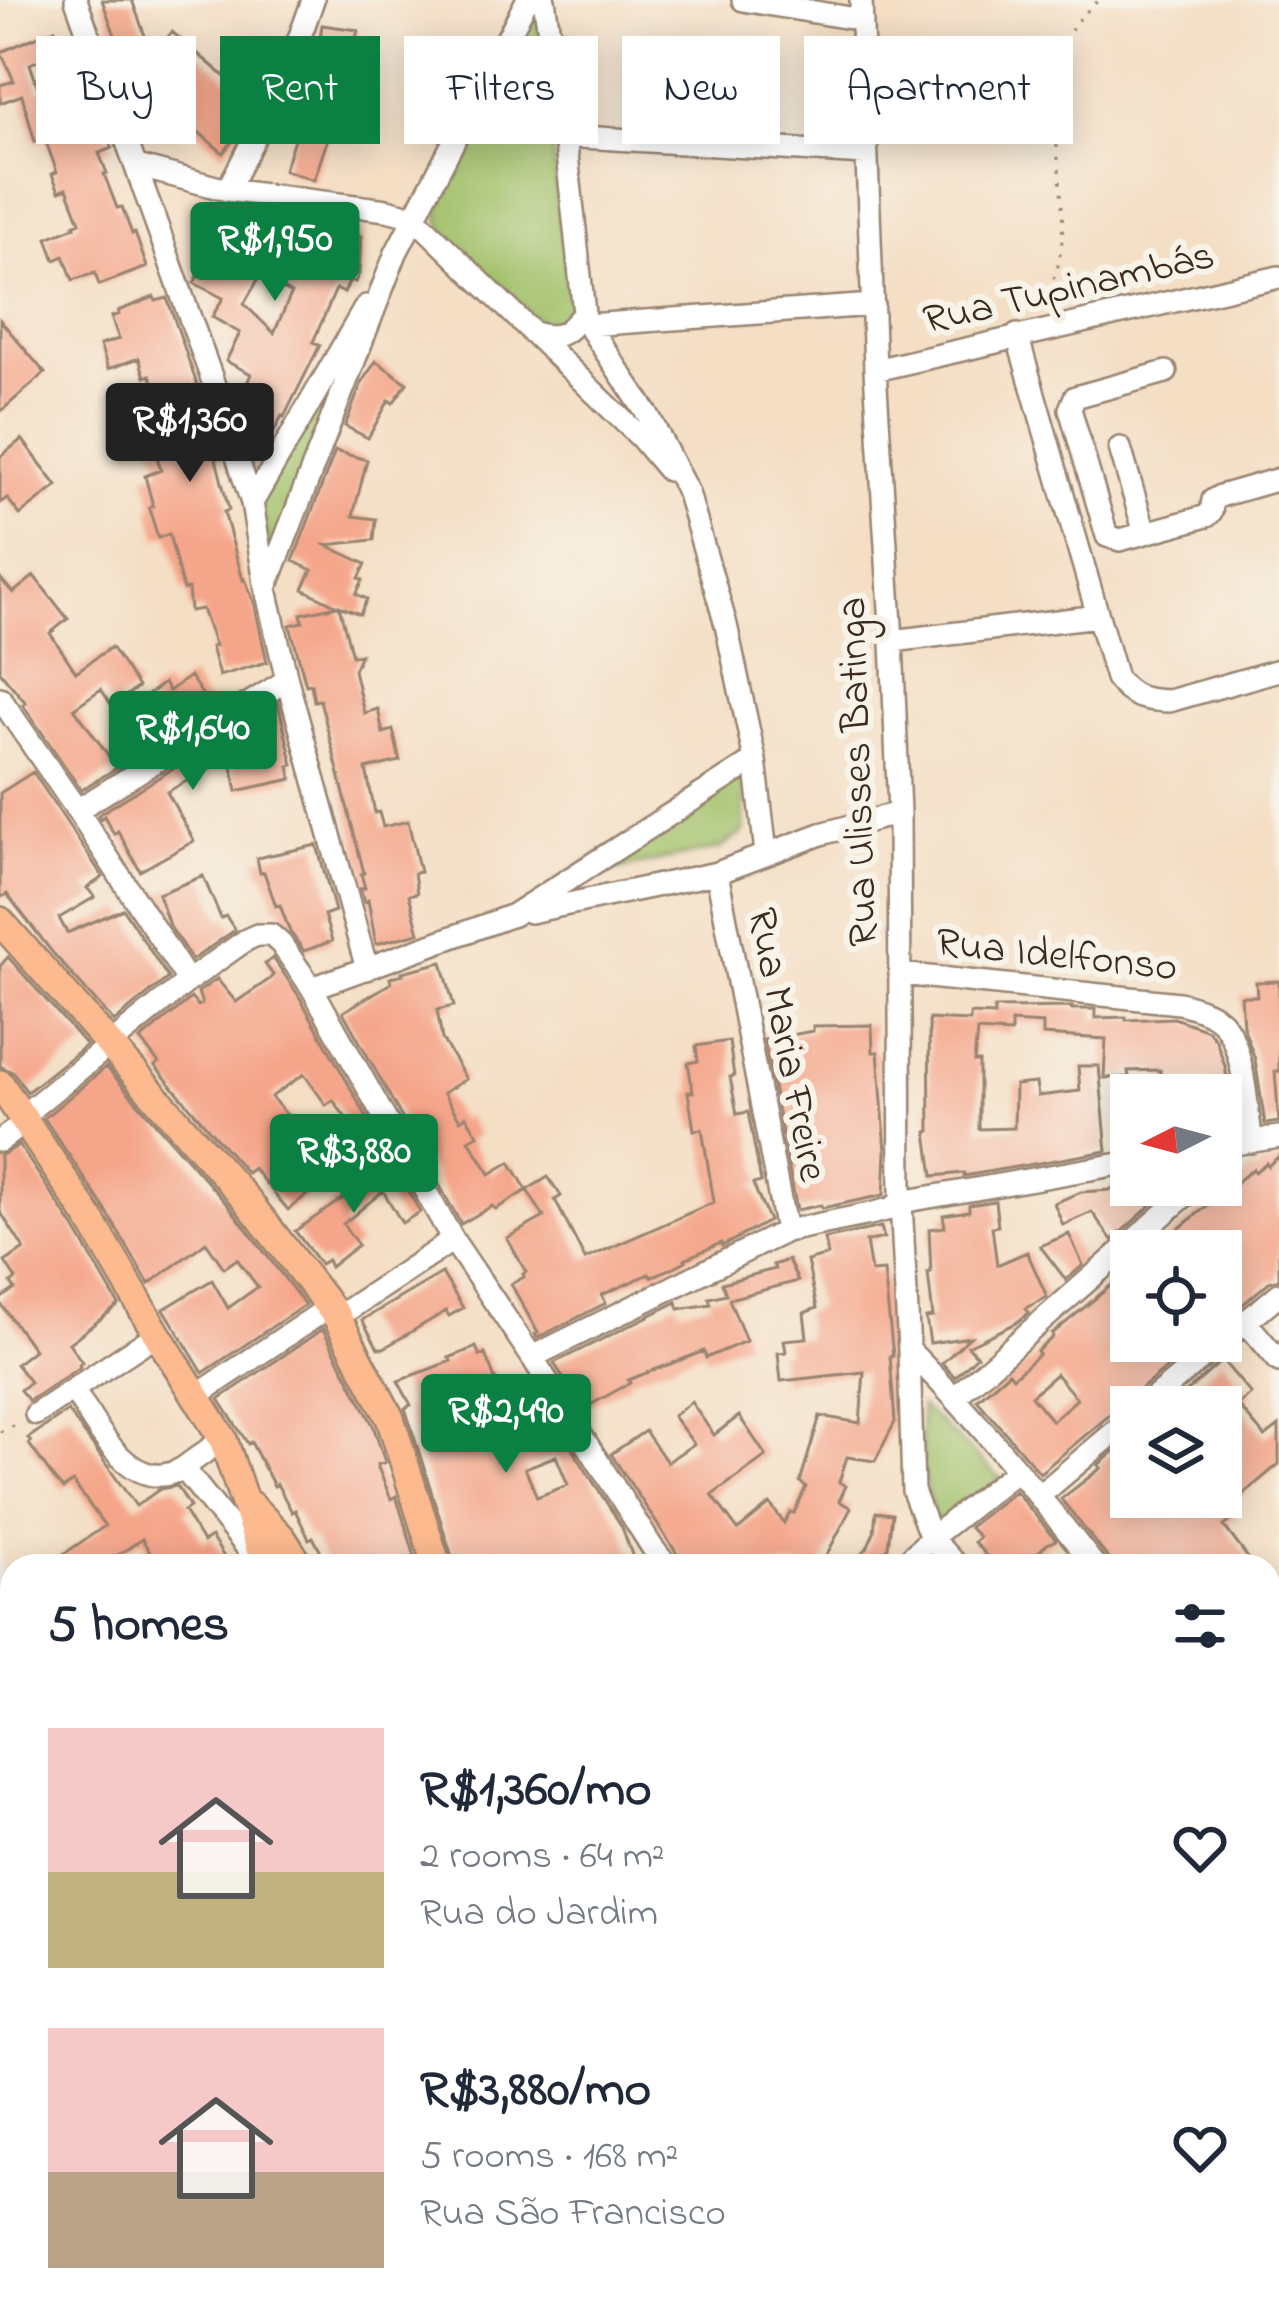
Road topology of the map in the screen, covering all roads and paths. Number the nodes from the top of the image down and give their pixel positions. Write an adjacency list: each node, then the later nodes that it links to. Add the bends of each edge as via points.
1 (76, 0): 12 (street)
2 (314, 0): 13 (street, via 280,90)
3 (527, 0): 14 (street)
4 (544, 0): 8 (street)
5 (743, 0): 7 (street)
6 (1099, 0): 20 (path, via 1074,25 1062,54 1056,155 1063,220 1054,284)
7 (861, 10): 11 (street, Rua Ulisses Batinga)
8 (550, 36)
9 (598, 138): 11 (street)
10 (566, 144): 18 (street)
11 (865, 154): 17 (street, Rua Ulisses Batinga)
12 (137, 166): 13 (street); 26 (street)
13 (227, 190): 14 (street)
14 (414, 217): 15 (street); 19 (street)
15 (396, 253): 26 (street); 28 (street)
16 (1279, 277): 20 (street, Rua Tupinambás)
17 (873, 304): 18 (street); 21 (street, Rua Ulisses Batinga)
18 (586, 319): 19 (street, via 564,334); 25 (street)
19 (531, 332): 25 (street)
20 (1017, 335): 21 (street, Rua Tupinambás); 29 (street)
21 (875, 370): 30 (street, Rua Ulisses Batinga)
22 (1166, 372): 27 (street, via 1075,397 1070,409 1107,536)
23 (1120, 448): 27 (street)
24 (1279, 479): 27 (street, via 1220,496 1207,516)
25 (688, 493): 34 (street)
26 (252, 502): 28 (street)
27 (1145, 533)
28 (266, 589): 32 (street)
29 (1098, 616): 30 (street); 31 (street, via 1116,678 1138,696 1169,701)
30 (892, 641): 36 (street, Rua Ulisses Batinga)
31 (1279, 670)
32 (287, 680): 35 (street); 41 (street)
33 (0, 698): 35 (street)
34 (755, 760): 37 (street); 39 (street)
35 (77, 811): 43 (street)
36 (899, 813): 37 (street); 42 (street, Rua Ulisses Batinga)
37 (766, 853): 38 (street)
38 (717, 873): 39 (street); 56 (street, Rua Maria Freire)
39 (513, 915): 41 (street)
40 (0, 921): 45 (main road)
41 (367, 969): 44 (street)
42 (900, 974): 50 (street, Rua Idelfonso, via 1202,1009 1236,1046); 54 (street, Rua Ulisses Batinga)
43 (188, 981): 44 (street, via 246,940 271,935); 45 (street)
44 (312, 988): 57 (street)
45 (109, 1045): 47 (street); 59 (main road)
46 (0, 1084): 47 (main road)
47 (26, 1121): 49 (street); 61 (main road)
48 (1279, 1137): 50 (street)
49 (0, 1141)
50 (1249, 1142): 51 (street); 52 (street)
51 (1242, 1143)
52 (1242, 1148)
53 (1110, 1166): 54 (street)
54 (901, 1202): 56 (street); 62 (street, Rua Ulisses Batinga)
55 (1173, 1206): 68 (street)
56 (786, 1231): 63 (street)
57 (453, 1240): 59 (street); 63 (street)
58 (1279, 1294): 60 (street)
59 (333, 1312): 67 (street); 81 (main road, via 390,1418)
60 (1245, 1321): 64 (street); 65 (street)
61 (157, 1334): 66 (street); 67 (main road)
62 (909, 1350): 68 (street); 77 (street, Rua Ulisses Batinga, via 913,1491)
63 (532, 1357): 82 (street)
64 (1279, 1360)
65 (1168, 1386)
66 (74, 1391): 69 (street); 73 (street, via 114,1453 134,1468 158,1475)
67 (196, 1396): 72 (main road)
68 (955, 1397): 74 (street)
69 (34, 1415): 70 (path)
70 (0, 1432)
71 (1110, 1436): 75 (street)
72 (223, 1439): 73 (street); 76 (main road)
73 (183, 1468): 78 (street)
74 (1017, 1470): 75 (street); 77 (street)
75 (1040, 1495): 85 (street)
76 (243, 1498): 79 (main road); 80 (main road)
77 (931, 1538): 83 (street); 84 (street)
78 (254, 1554)
79 (260, 1554)
80 (292, 1554)
81 (433, 1554)
82 (658, 1554)
83 (914, 1554)
84 (946, 1554)
85 (1086, 1554)

